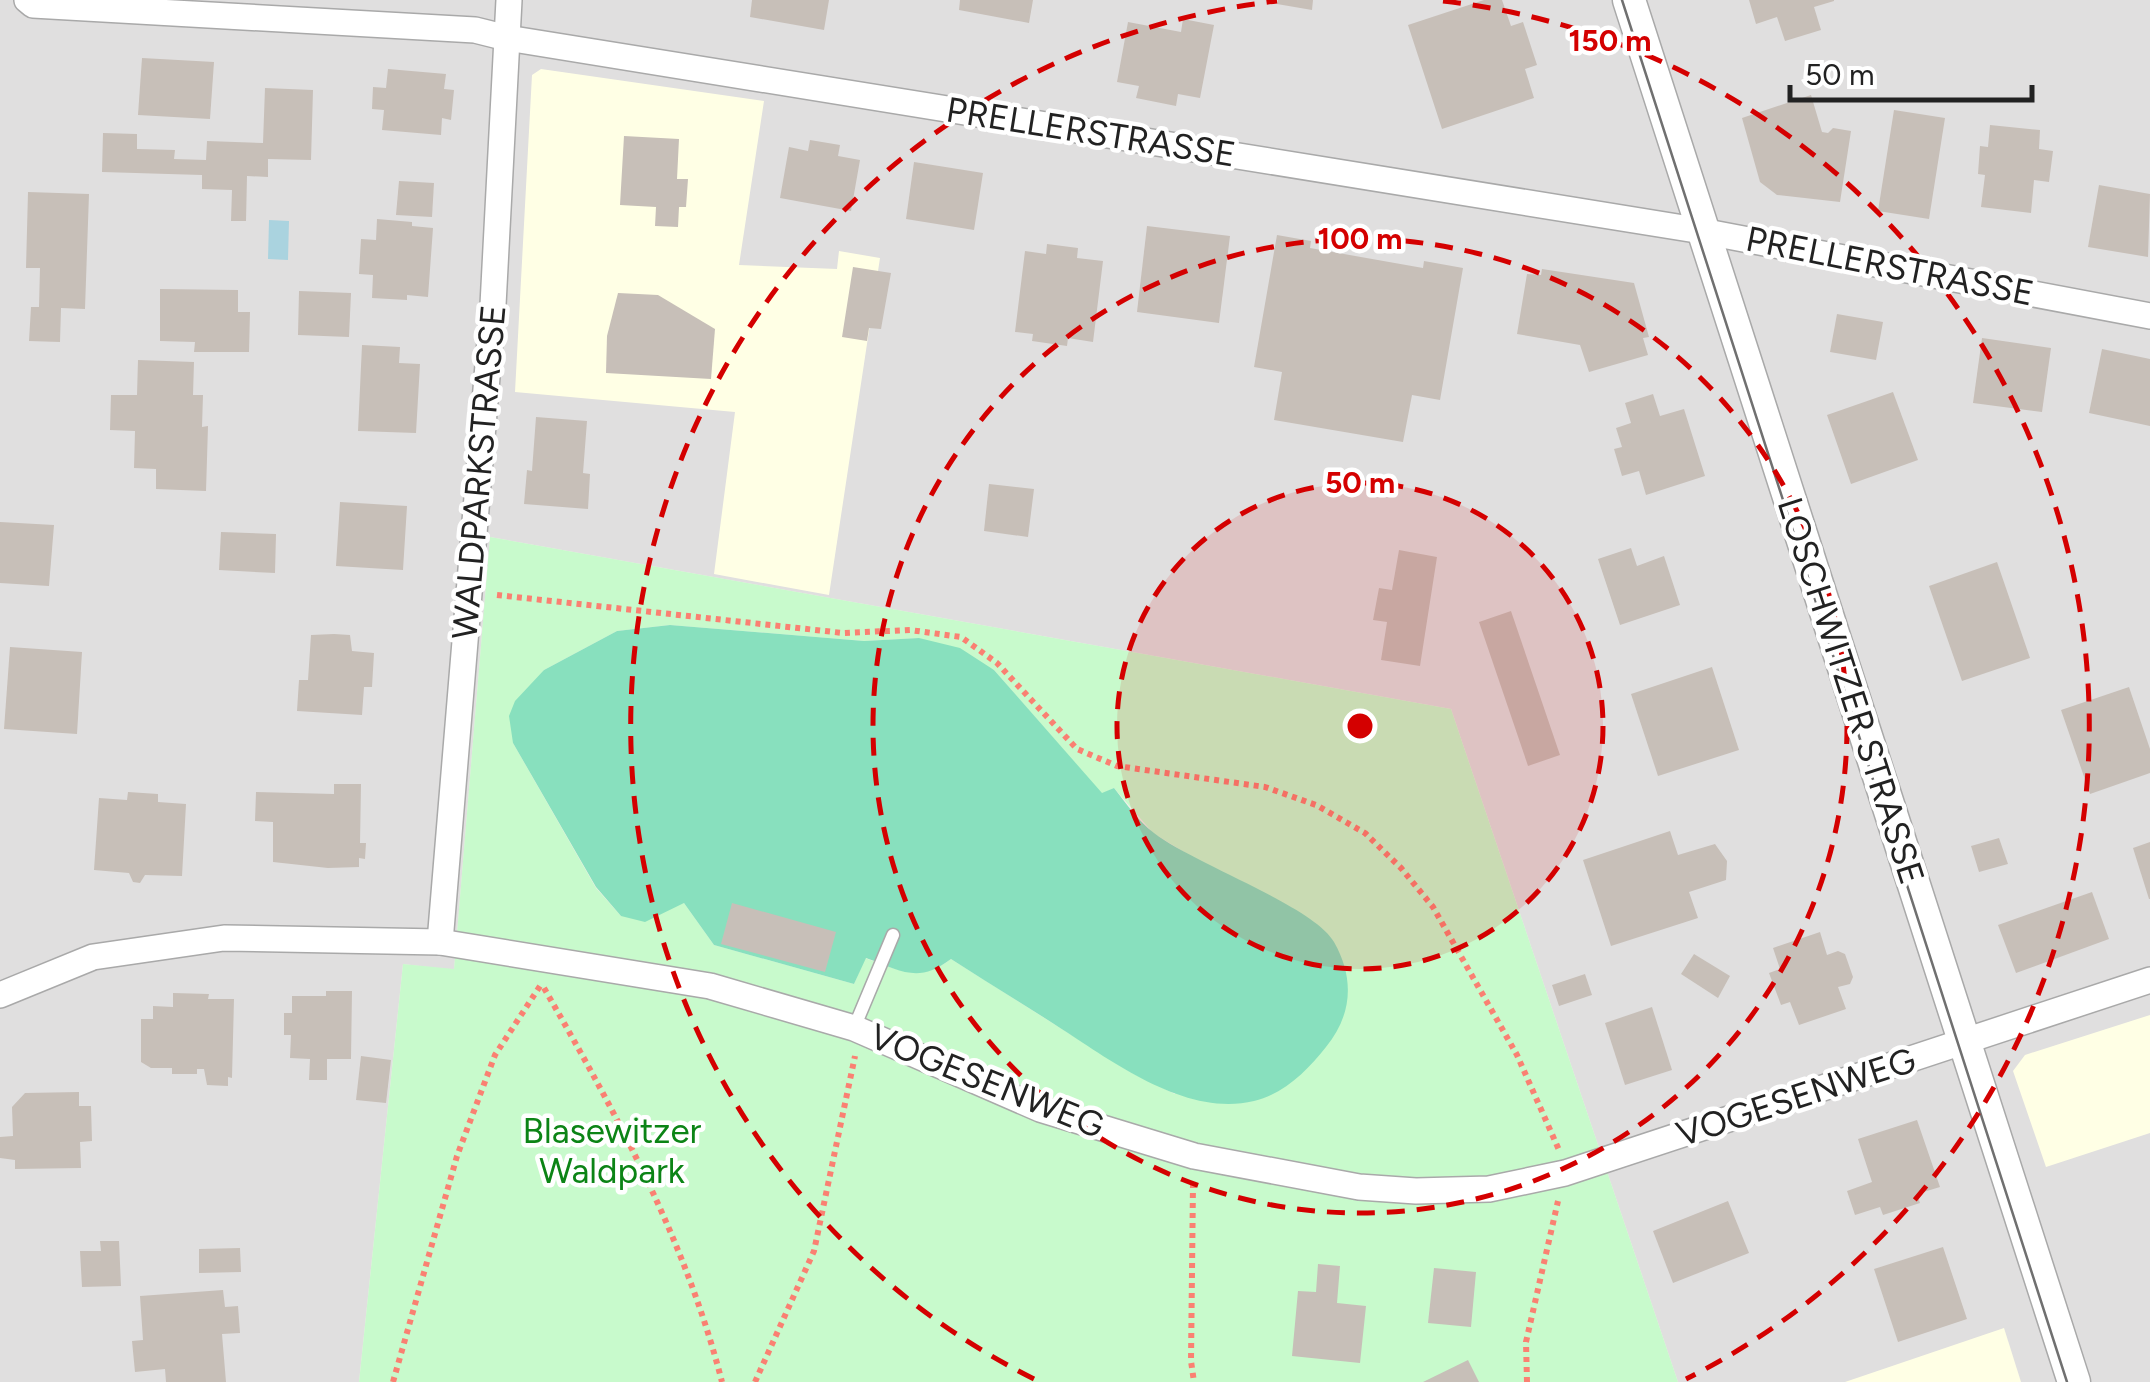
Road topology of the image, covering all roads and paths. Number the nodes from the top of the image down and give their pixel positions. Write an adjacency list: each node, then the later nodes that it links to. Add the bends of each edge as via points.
1 (509, 0): 4 (street, WALDPARKSTRASSE)
2 (1629, 0): 5 (street, LOSCHWITZER STRASSE)
3 (30, 2): 4 (street, PRELLERSTRASSE, via 475,30)
4 (507, 38): 5 (street, PRELLERSTRASSE); 7 (street, WALDPARKSTRASSE)
5 (1704, 231): 6 (street, PRELLERSTRASSE); 14 (street, LOSCHWITZER STRASSE)
6 (2150, 316)
7 (471, 592): 9 (street, WALDPARKSTRASSE); 16 (path, via 843,633 910,630 961,637 997,662 1077,749 1118,766 1265,788 1316,805 1365,833 1432,907 1518,1055)
8 (893, 935): 13 (lane)
9 (440, 942): 10 (street, VOGESENWEG); 12 (street, VOGESENWEG, via 224,938 93,957)
10 (544, 972): 13 (street, VOGESENWEG, via 710,986); 17 (path, via 495,1055 457,1156); 18 (path, via 665,1220)
11 (2150, 980): 14 (street, VOGESENWEG)
12 (0, 995)
13 (857, 1029): 15 (street, VOGESENWEG, via 1040,1109); 19 (path, via 814,1251)
14 (1963, 1042): 16 (street, VOGESENWEG); 22 (street, LOSCHWITZER STRASSE)
15 (1194, 1156): 16 (street, VOGESENWEG, via 1301,1178 1416,1191 1489,1189); 20 (path)
16 (1565, 1173): 21 (path, via 1526,1342)
17 (393, 1382)
18 (722, 1382)
19 (755, 1382)
20 (1194, 1382)
21 (1527, 1382)
22 (2074, 1382)

